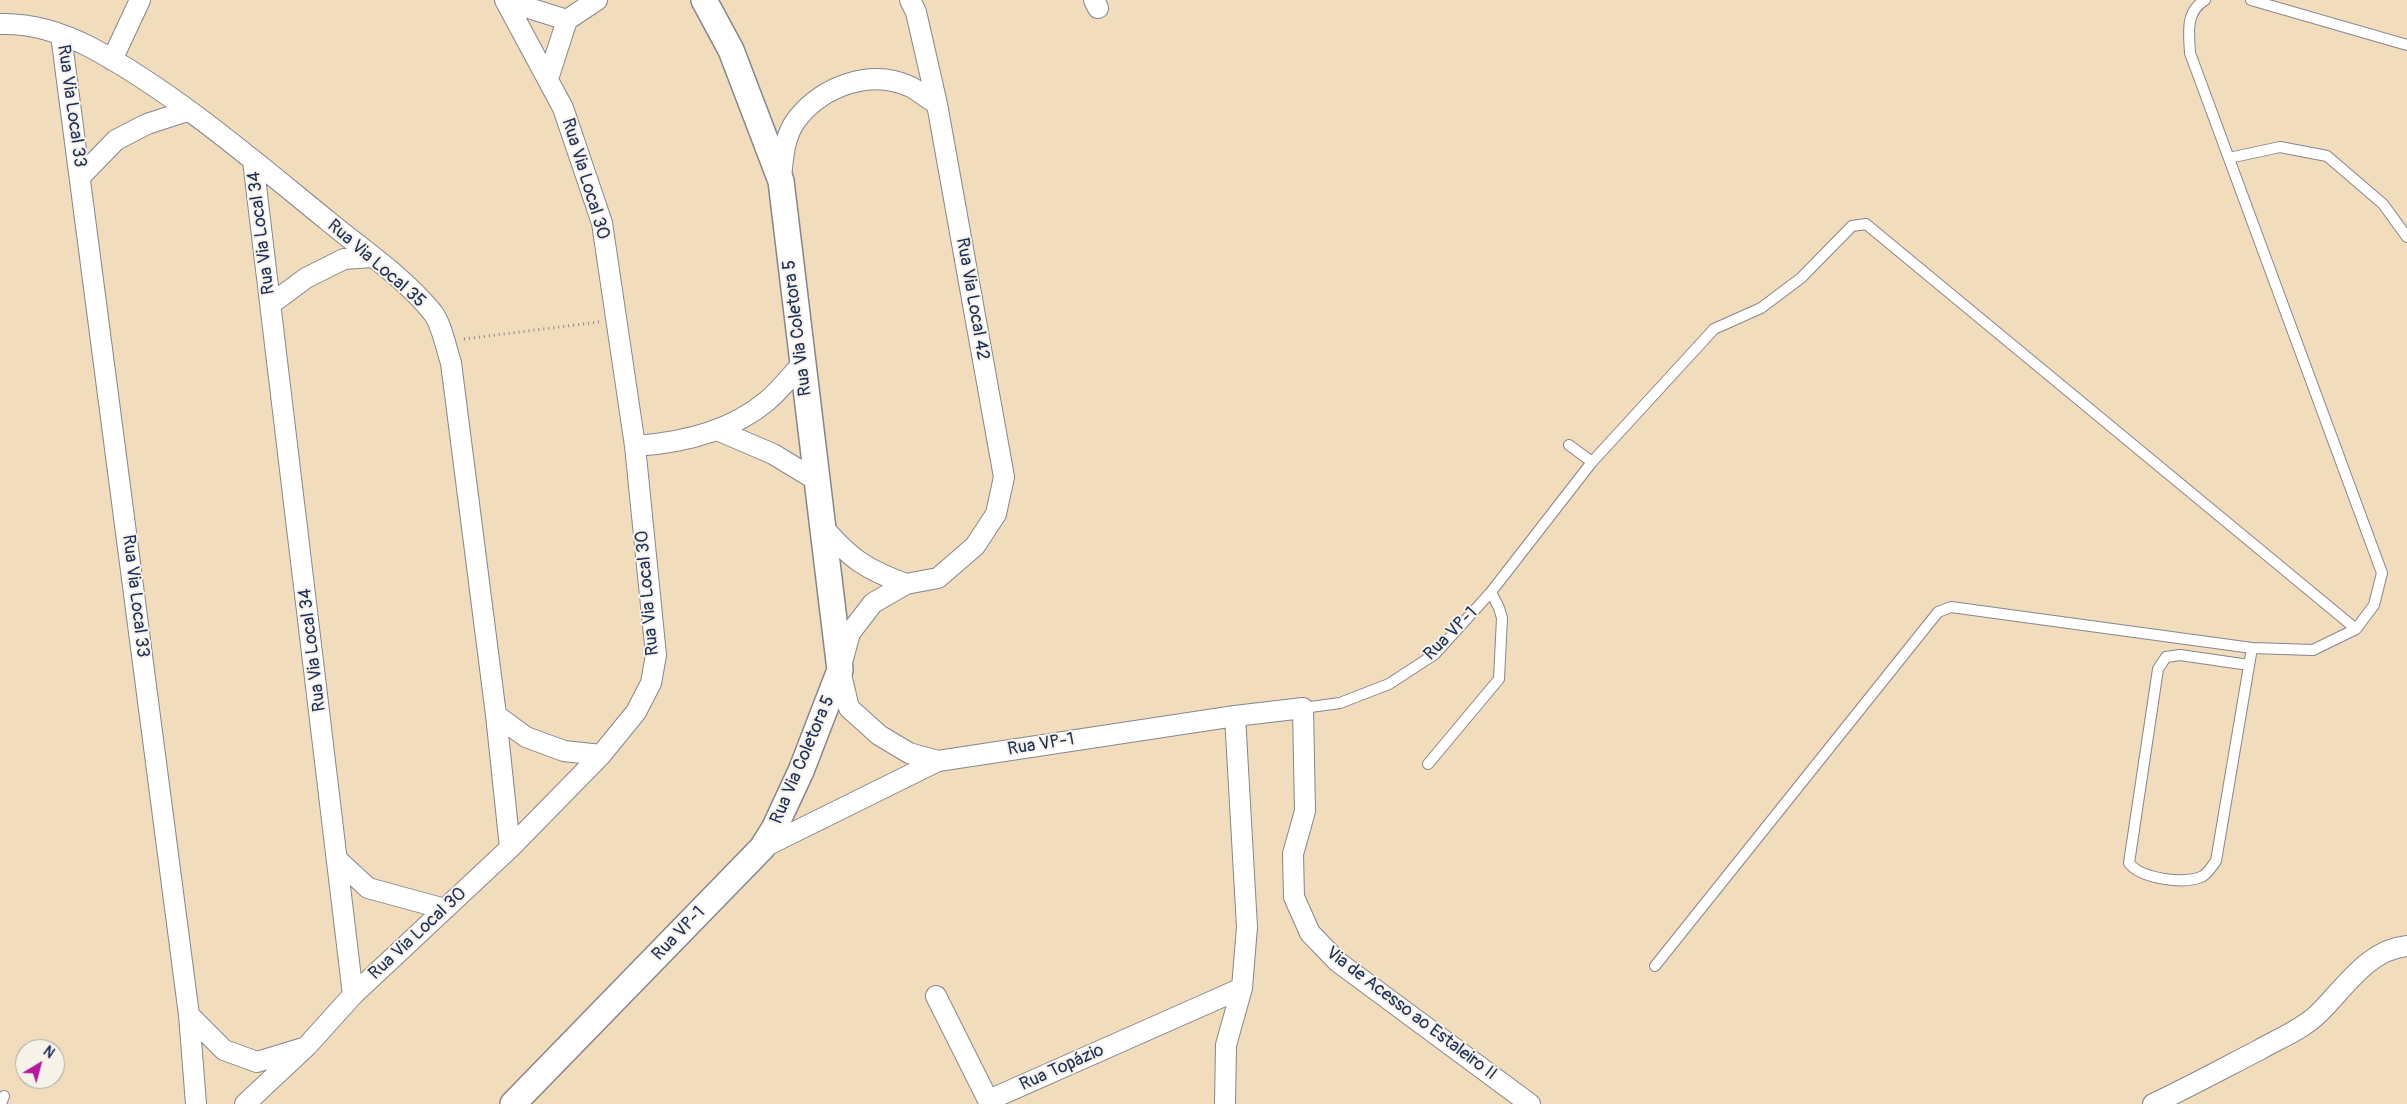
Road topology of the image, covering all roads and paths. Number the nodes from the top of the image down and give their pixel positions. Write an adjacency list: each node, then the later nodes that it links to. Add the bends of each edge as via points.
1 (140, 0): 12 (street)
2 (597, 0): 8 (street)
3 (703, 0): 19 (street, Rua Via Coletora 5, via 732,50)
4 (910, 0): 14 (street, Rua Via Local 42, via 916,12)
5 (2205, 0): 16 (lane, via 2196,5 2189,21 2190,53)
6 (2251, 0): 11 (lane)
7 (505, 1): 8 (street); 13 (street, Rua Via Local 30)
8 (567, 20): 13 (street)
9 (0, 24): 10 (street, Rua Via Local 35, via 34,26)
10 (62, 35): 12 (street, Rua Via Local 35); 18 (street, Rua Via Local 33)
11 (2407, 45)
12 (112, 60): 15 (street, Rua Via Local 35, via 143,78)
13 (548, 79): 23 (street, Rua Via Local 30, via 563,108 602,223)
14 (937, 104): 19 (street, via 910,87 879,79 847,83 818,97 796,120 783,149); 32 (street, Rua Via Local 42, via 1004,477 996,514 975,546 938,578)
15 (187, 111): 17 (street, Rua Via Local 35); 18 (street, Rua Via Local 33, via 147,124 116,140)
16 (2229, 158): 20 (lane, via 2280,147 2327,156 2383,204); 34 (lane, via 2382,573 2374,605)
17 (253, 161): 21 (street, Rua Via Local 35); 22 (street, Rua Via Local 34)
18 (80, 176): 53 (street, Rua Via Local 33)
19 (781, 181): 25 (street, Rua Via Coletora 5)
20 (2407, 237)
21 (372, 257): 22 (street, Rua Via Local 34, via 344,259 306,278); 24 (street, Rua Via Local 35, via 406,285 434,315)
22 (271, 304): 46 (street, Rua Via Local 34)
23 (616, 320): 24 (path); 28 (street, Rua Via Local 30)
24 (444, 342): 39 (street, Rua Via Local 35, via 451,362)
25 (802, 365): 26 (street, via 767,402); 30 (street, Rua Via Coletora 5)
26 (718, 430): 28 (street, via 667,444); 30 (street, via 773,454)
27 (1569, 445): 29 (lane)
28 (635, 446): 41 (street, Rua Via Local 30, via 656,655 651,683 636,712)
29 (1592, 462): 33 (lane, Rua VP-1); 34 (lane, Rua VP-1, via 1714,329 1761,308 1801,278 1852,226 1866,224)
30 (816, 480): 31 (street, Rua Via Coletora 5)
31 (822, 526): 32 (street, via 847,554 877,573); 37 (street, Rua Via Coletora 5)
32 (906, 584): 37 (street, via 873,603 850,633)
33 (1491, 592): 38 (lane, Rua VP-1, via 1435,654 1389,684 1340,703); 43 (lane, via 1502,618 1499,679)
34 (2356, 629): 35 (lane, via 2313,650)
35 (2252, 648): 36 (lane); 49 (lane, via 1951,607 1938,612)
36 (2249, 665): 36 (lane, via 2216,861 2205,875 2190,880 2145,876 2129,864 2158,669 2166,657 2180,656)
37 (840, 670): 42 (street, Rua Via Coletora 5, via 849,708 879,735 909,753); 45 (street, Rua Via Coletora 5, via 801,771)
38 (1303, 708): 40 (street, Rua VP-1); 60 (street, Via de Acesso ao Estaleiro II, via 1305,811 1293,854 1294,898 1310,933 1338,962)
39 (496, 715): 41 (street, via 526,737 564,751); 44 (street, Rua Via Local 35)
40 (1235, 716): 42 (street, Rua VP-1); 50 (street, via 1247,927)
41 (601, 755): 44 (street, Rua Via Local 30)
42 (938, 761): 45 (street, Rua VP-1)
43 (1428, 764)
44 (510, 848): 47 (street, Rua Via Local 30)
45 (762, 848): 58 (street, Rua VP-1)
46 (339, 861): 47 (street, via 368,888); 51 (street, Rua Via Local 34)
47 (445, 909): 51 (street, Rua Via Local 30)
48 (2407, 946): 61 (street, via 2396,947 2373,958 2309,1020)
49 (1655, 966)
50 (1242, 988): 55 (street, Rua Topázio); 59 (street, via 1226,1045)
51 (353, 995): 54 (street, Rua Via Local 30)
52 (936, 996): 55 (street, Rua Topázio)
53 (189, 1015): 54 (street, via 224,1050 257,1062); 56 (street, Rua Via Local 33)
54 (307, 1046): 57 (street, Rua Via Local 30)
55 (989, 1102)
56 (196, 1104)
57 (246, 1104)
58 (512, 1104)
59 (1225, 1104)
60 (1530, 1104)
61 (2153, 1104)

